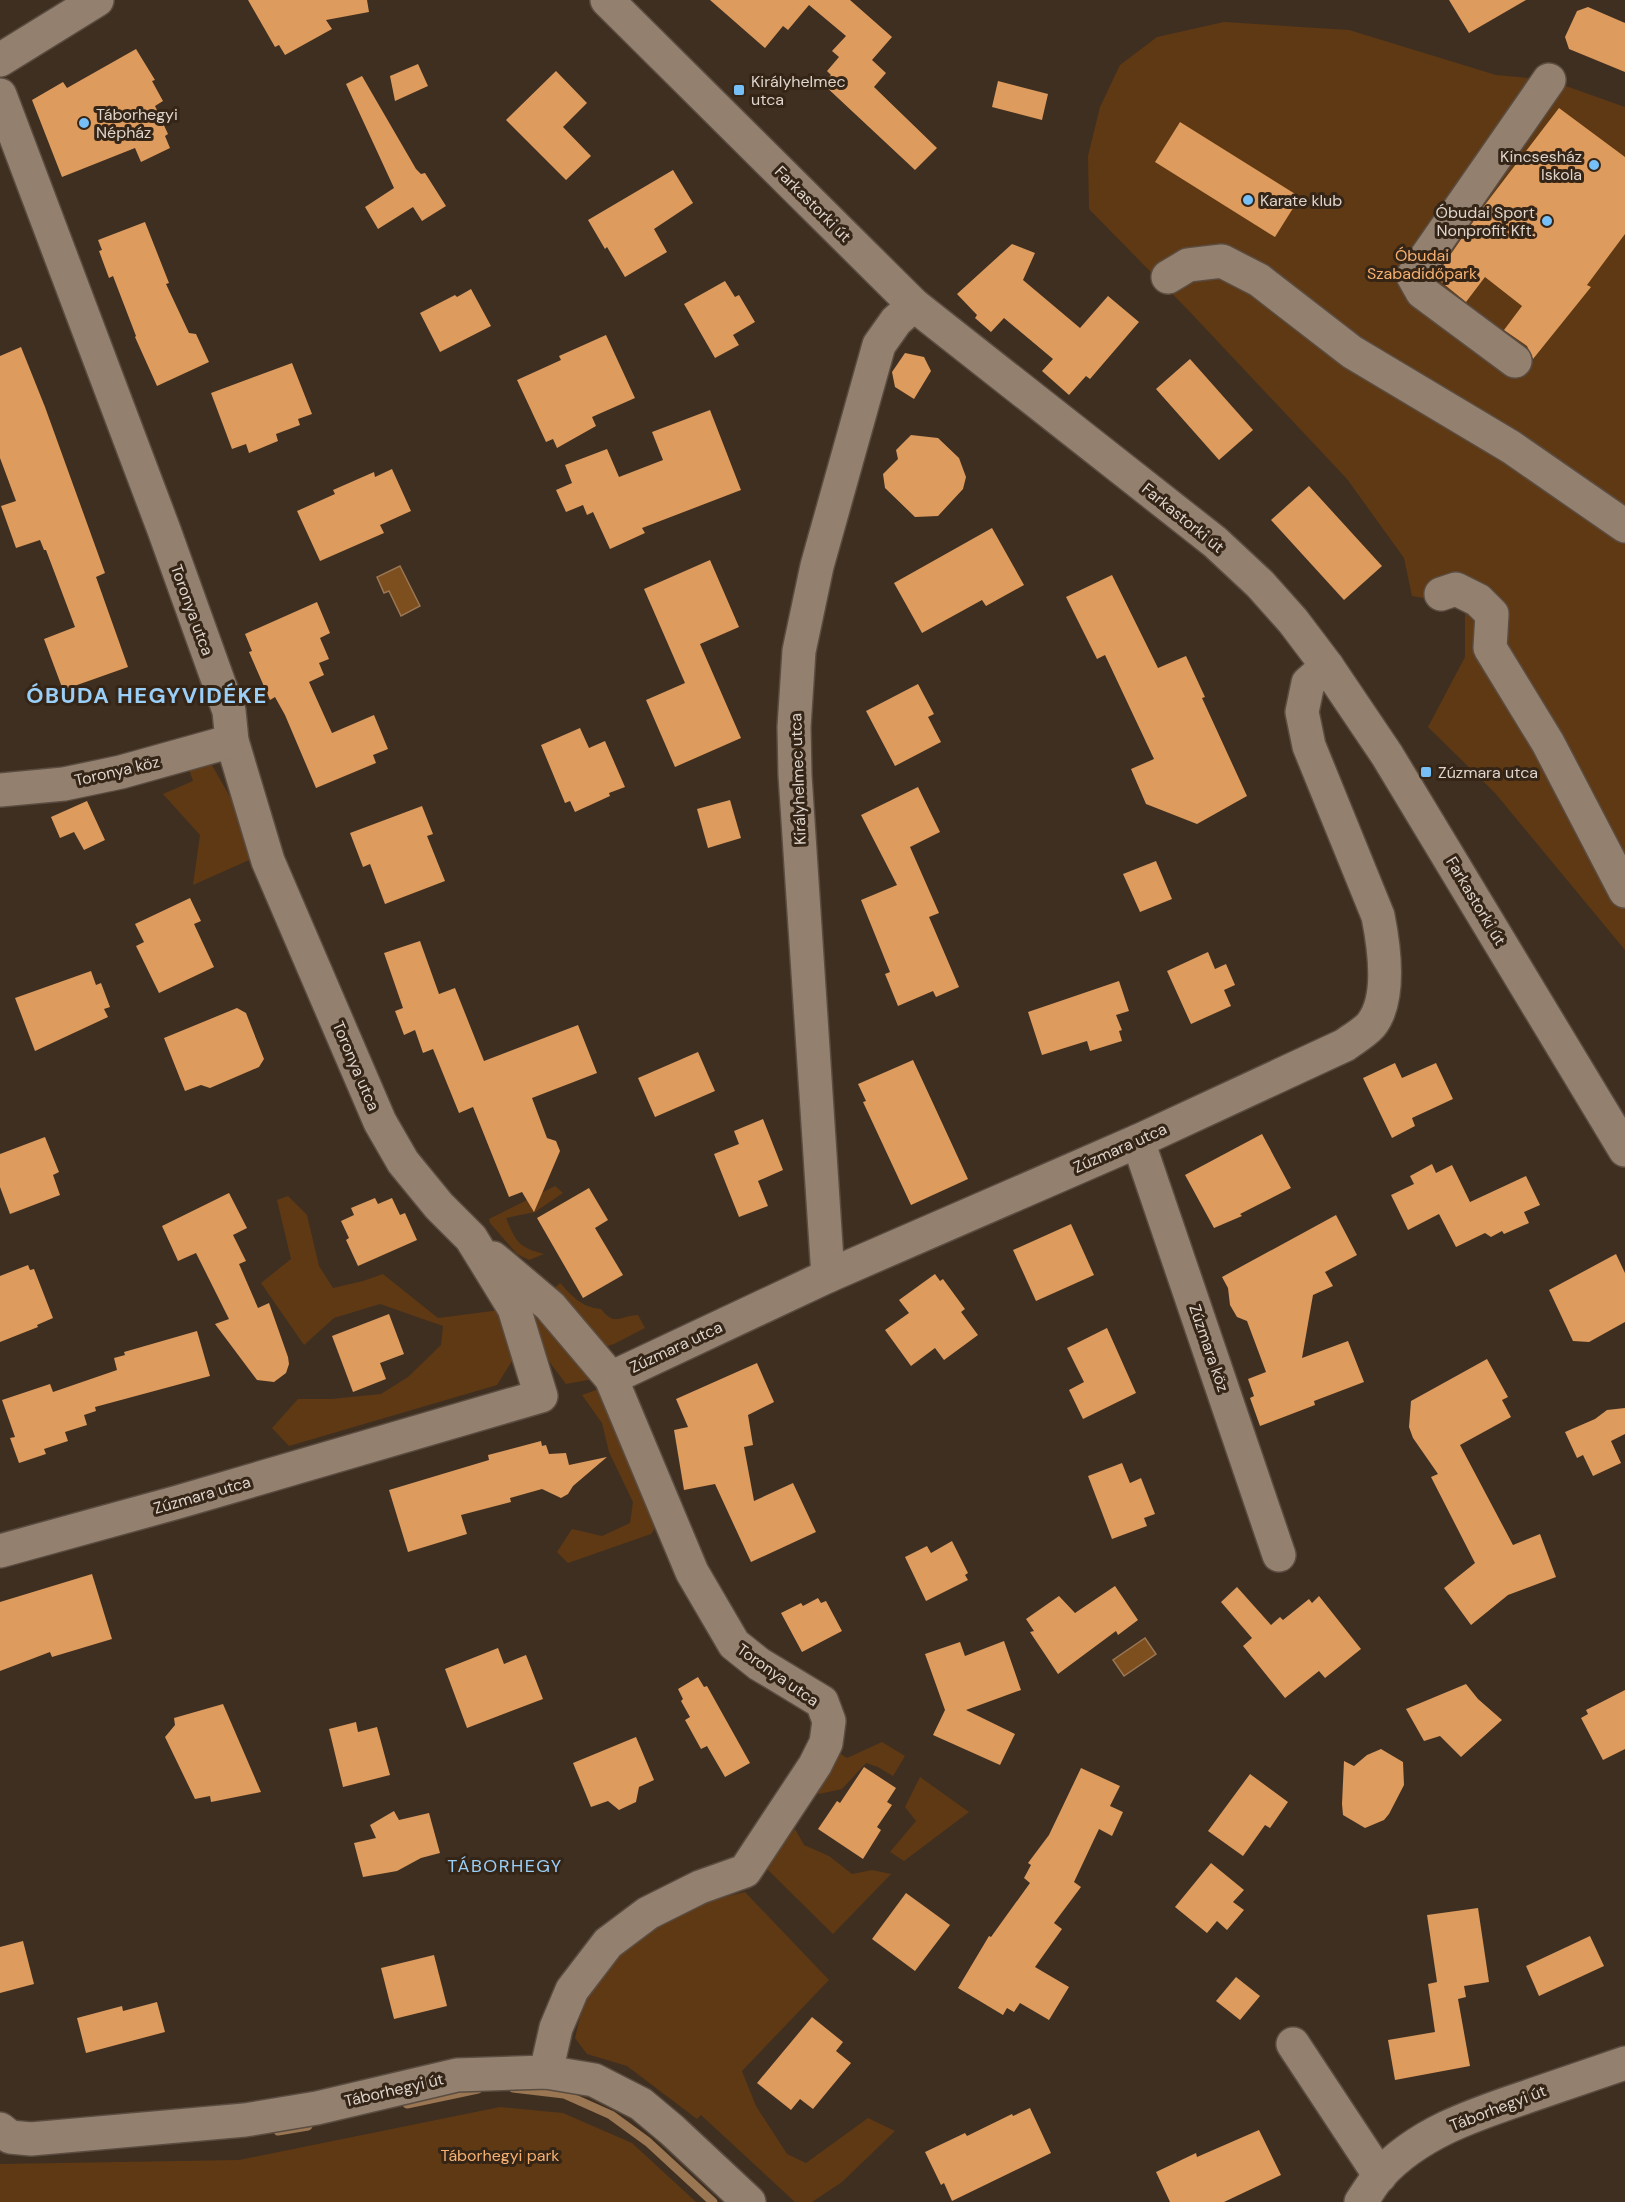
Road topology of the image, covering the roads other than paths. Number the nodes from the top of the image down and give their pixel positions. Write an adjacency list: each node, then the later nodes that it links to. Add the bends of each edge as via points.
1 (97, 0): 3 (street)
2 (607, 0): 7 (street, Farkastorki út)
3 (2, 53)
4 (1549, 80): 8 (street, via 1413,276 1422,292)
5 (0, 94): 12 (street, Toronya utca, via 229,711)
6 (1168, 278): 9 (street, via 1188,265 1222,261 1259,279 1352,352 1511,447)
7 (914, 304): 11 (street, Farkastorki út, via 1215,542 1293,621); 18 (street, Királyhelmec utca, via 879,345 817,566 799,651 795,775)
8 (1515, 361)
9 (1625, 526)
10 (1441, 594): 14 (street, via 1456,589 1478,600 1492,614 1490,648 1548,743)
11 (1327, 666): 15 (street, Zúzmara utca, via 1308,683 1302,712 1309,746 1378,916 1386,975 1381,1003 1371,1025 1345,1045); 16 (street, Farkastorki út, via 1387,755)
12 (232, 741): 13 (street, Toronya köz, via 121,772 64,784); 17 (street, Toronya utca, via 268,861 380,1122 403,1162)
13 (0, 790)
14 (1625, 891)
15 (1138, 1141): 18 (street, Zúzmara utca); 22 (street, Zúzmara köz)
16 (1625, 1150)
17 (471, 1238): 19 (street, Toronya utca, via 550,1306); 20 (street, Toronya utca, via 514,1308)
18 (828, 1276): 19 (street, Zúzmara utca)
19 (611, 1378): 25 (street, Toronya utca, via 692,1572 734,1644 822,1702 829,1721 826,1743 815,1765 745,1871 700,1887 648,1913 608,1943 572,1990 556,2028)
20 (541, 1396): 21 (street, Zúzmara utca)
21 (0, 1551)
22 (1279, 1555)
23 (1293, 2044): 27 (street)
24 (1625, 2063): 27 (street, Táborhegyi út, via 1448,2126 1422,2140)
25 (546, 2072): 26 (street, Táborhegyi út, via 456,2075 317,2108 245,2120 31,2139 10,2138); 28 (street, Táborhegyi út, via 594,2080 640,2104)
26 (0, 2129)
27 (1371, 2189)
28 (749, 2202)

